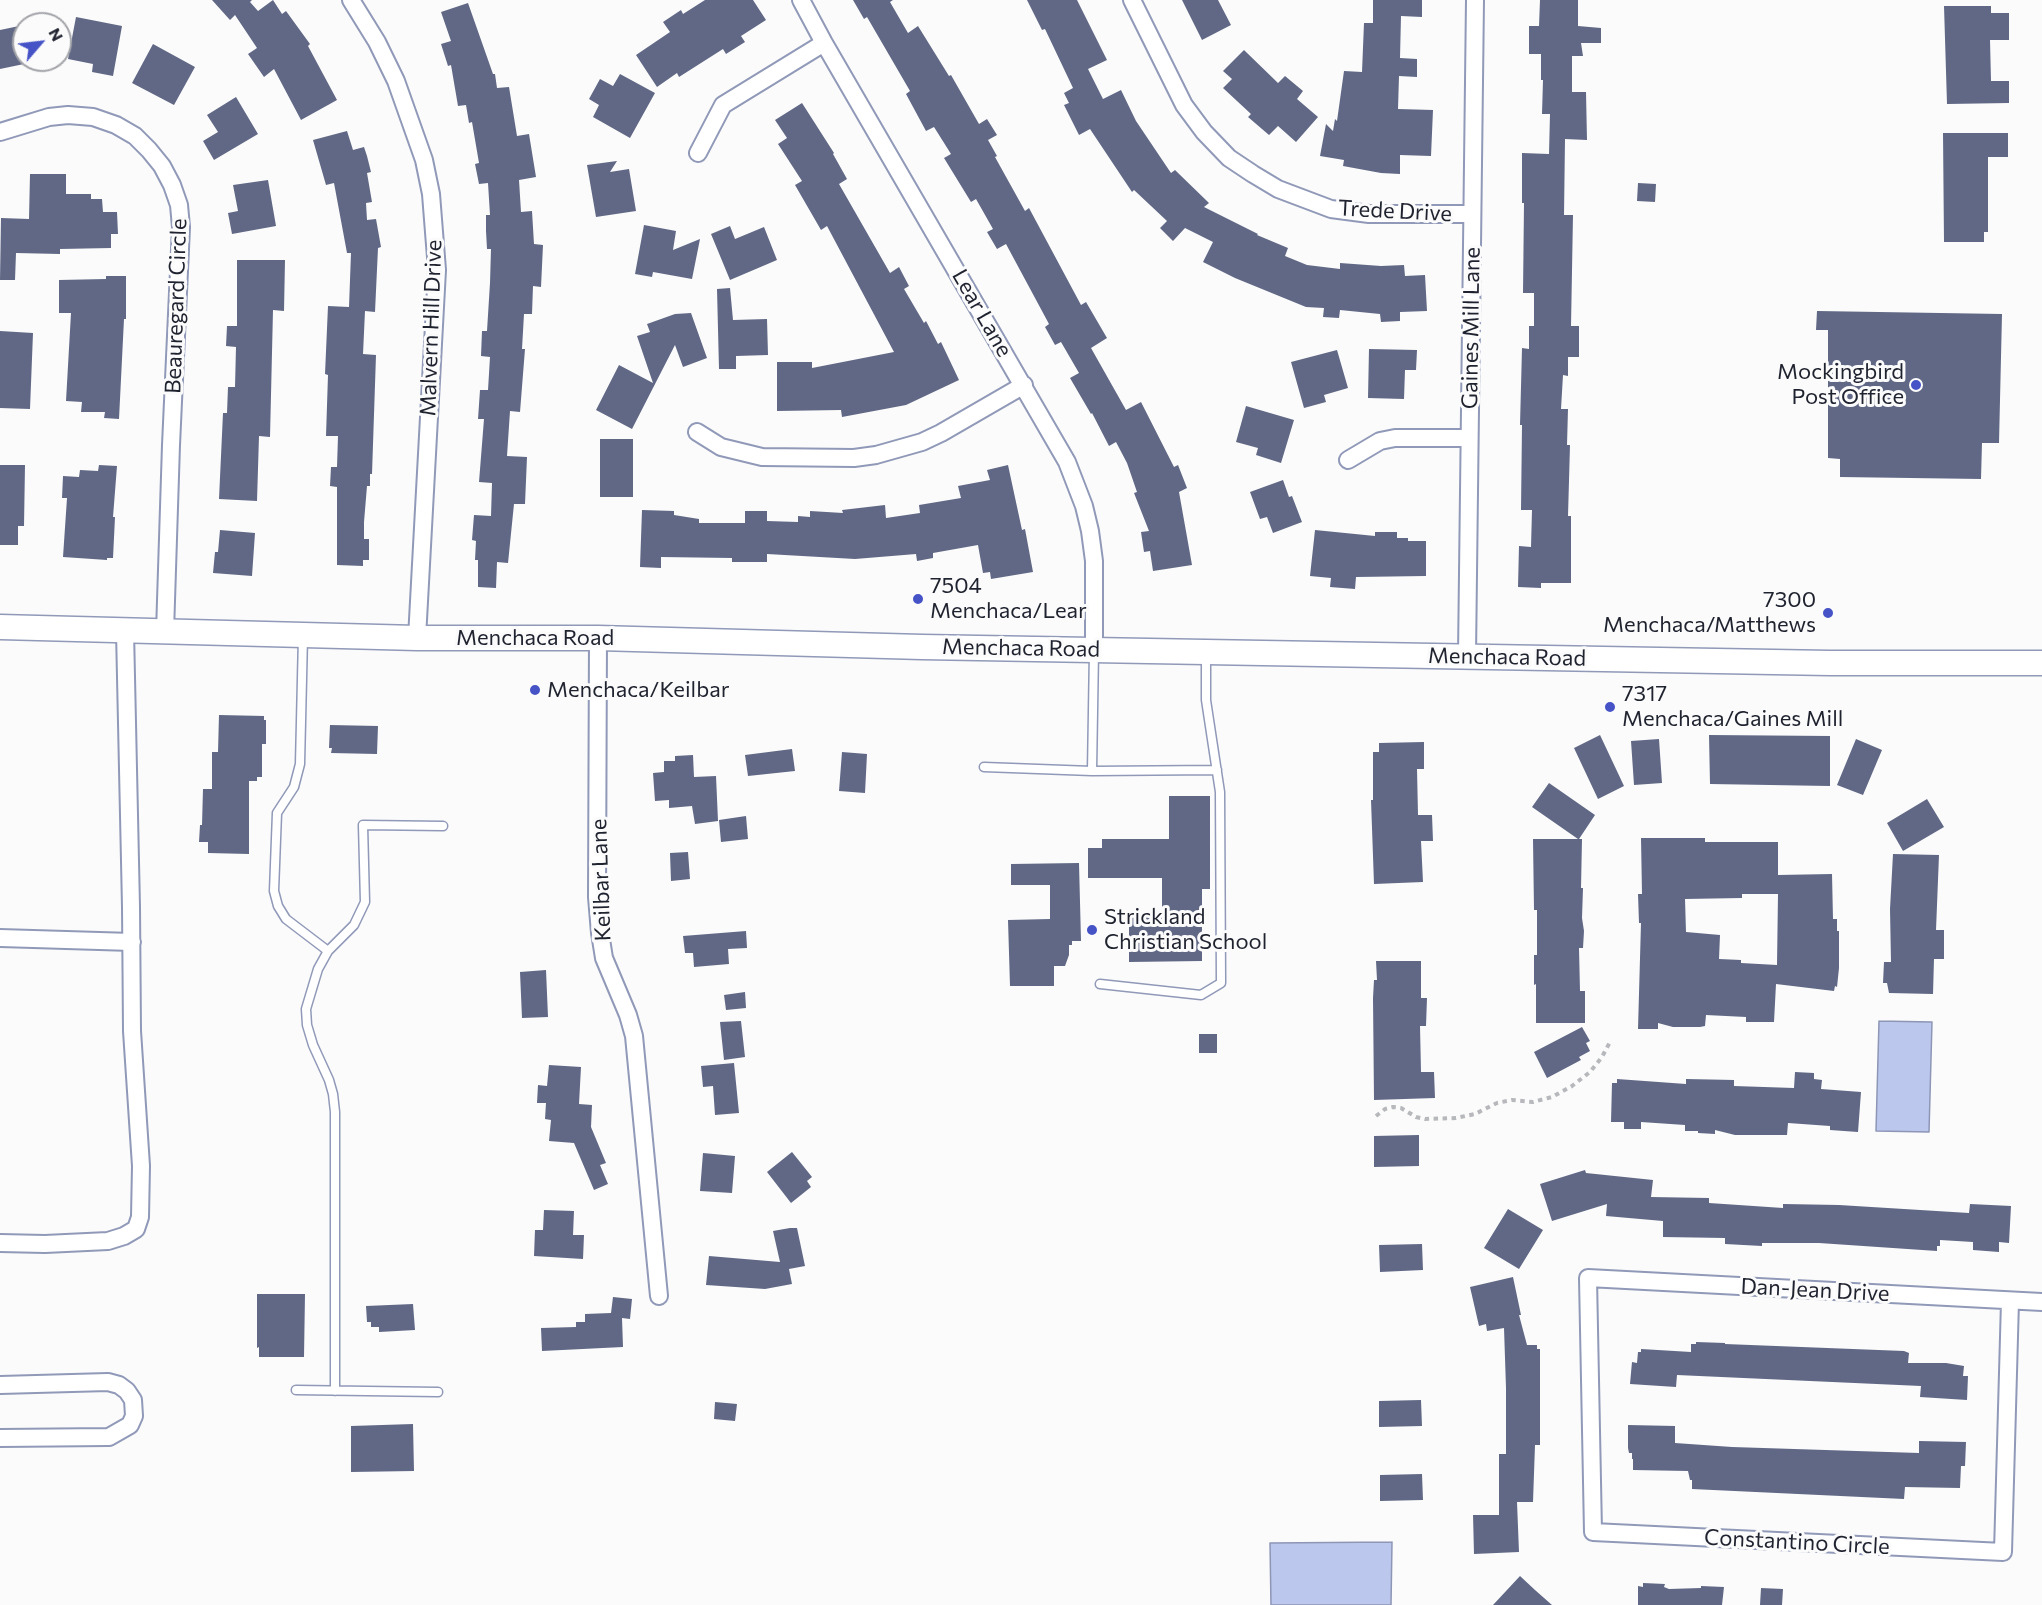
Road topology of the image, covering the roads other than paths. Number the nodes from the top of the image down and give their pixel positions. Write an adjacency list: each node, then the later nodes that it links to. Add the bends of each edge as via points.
1 (351, 0): 17 (street, Malvern Hill Drive, via 396,81 424,160 431,194 437,270)
2 (801, 0): 5 (street, Lear Lane)
3 (1132, 0): 8 (street, Trede Drive, via 1184,105 1229,158 1253,174 1278,189 1331,208 1369,214)
4 (1475, 0): 8 (street, Gaines Mill Lane)
5 (824, 44): 7 (street, via 723,105); 9 (street, Lear Lane)
6 (0, 132): 15 (street, Beauregard Circle, via 68,115 93,117 116,125 149,150 167,176 179,205)
7 (698, 153)
8 (1472, 214): 11 (street, Gaines Mill Lane)
9 (1024, 386): 10 (street, via 922,442 876,455 762,457 721,447); 19 (street, Lear Lane, via 1067,462 1084,506 1094,561)
10 (698, 432)
11 (1469, 438): 12 (street, via 1395,438); 21 (street, Gaines Mill Lane)
12 (1348, 460)
13 (0, 627): 14 (main road, Menchaca Road)
14 (125, 631): 15 (main road, Menchaca Road); 28 (street)
15 (165, 632): 16 (main road, Menchaca Road)
16 (303, 636): 17 (main road, Menchaca Road); 29 (lane, via 300,764 294,787 277,813 274,891 286,919)
17 (417, 638): 18 (main road, Menchaca Road)
18 (598, 638): 19 (main road, Menchaca Road); 33 (street, Keilbar Lane, via 600,933 604,958 634,1036)
19 (1094, 649): 20 (main road, Menchaca Road); 25 (lane)
20 (1206, 651): 21 (main road, Menchaca Road); 24 (lane, via 1206,700)
21 (1467, 656): 22 (main road, Menchaca Road)
22 (2042, 663)
23 (984, 767): 25 (lane)
24 (1216, 770): 25 (lane); 30 (lane, via 1220,792 1221,983 1201,994)
25 (1092, 771)
26 (443, 826): 29 (lane, via 363,825 364,902 354,925)
27 (0, 938): 28 (street)
28 (132, 942): 31 (street, via 132,1031 141,1166 140,1218 136,1228 108,1241)
29 (328, 951): 38 (lane, via 306,1009 310,1035 329,1080 335,1112)
30 (1100, 984)
31 (0, 1243)
32 (1588, 1278): 34 (street, Dan-Jean Drive); 34 (street, Constantino Circle, via 1593,1532 2003,1552)
33 (658, 1296)
34 (2010, 1301): 35 (street, Dan-Jean Drive)
35 (2042, 1302)
36 (0, 1385): 40 (street, via 119,1385 132,1400 134,1416 130,1425 109,1437)
37 (296, 1390): 38 (lane)
38 (335, 1391): 39 (lane)
39 (438, 1392)
40 (0, 1438)

